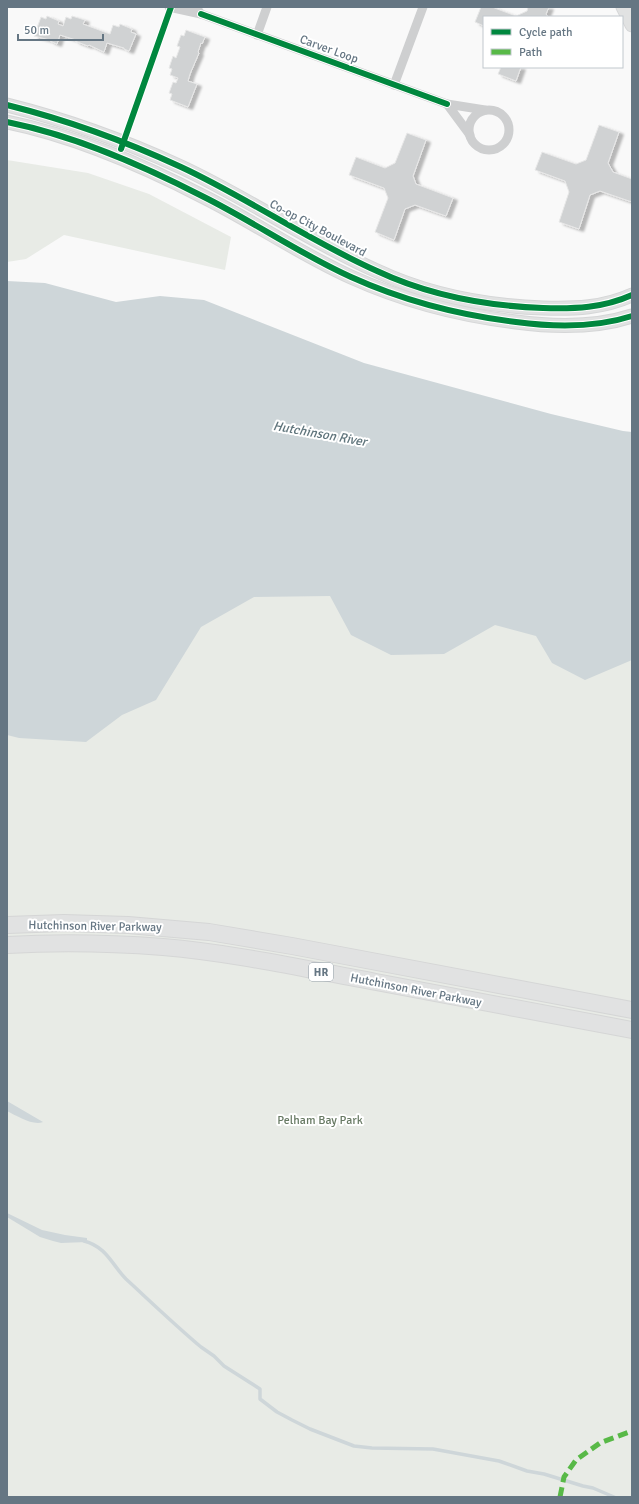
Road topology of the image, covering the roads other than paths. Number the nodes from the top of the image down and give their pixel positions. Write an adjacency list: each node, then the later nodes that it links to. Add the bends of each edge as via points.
1 (169, 7): 5 (street, Carver Loop)
2 (267, 7): 7 (street)
3 (423, 7): 8 (street)
4 (623, 7): 6 (main road)
5 (198, 11): 7 (street, Carver Loop)
6 (632, 25)
7 (257, 35): 8 (street, Carver Loop)
8 (394, 85): 9 (street, Carver Loop)
9 (447, 104): 11 (street, Carver Loop); 13 (street)
10 (7, 105): 14 (main road, Co-op City Boulevard, via 80,126)
11 (485, 110): 13 (street, via 472,120); 13 (street, via 496,111 505,117 509,129 505,142 487,150 475,144)
12 (7, 122): 15 (main road, via 53,134)
13 (470, 135)
14 (122, 142): 15 (main road); 16 (main road, Co-op City Boulevard, via 222,188 338,253 386,275 435,292 528,308 569,309 589,308)
15 (117, 156): 17 (main road, via 206,198 350,277 407,300 451,312 526,324 579,325)
16 (632, 295)
17 (632, 316)
18 (7, 925): 20 (highway, Hutchinson River Parkway / HR, via 76,923 209,932)
19 (7, 945): 21 (highway, Hutchinson River Parkway / HR, via 111,944 216,954)
20 (632, 1010)
21 (632, 1030)

